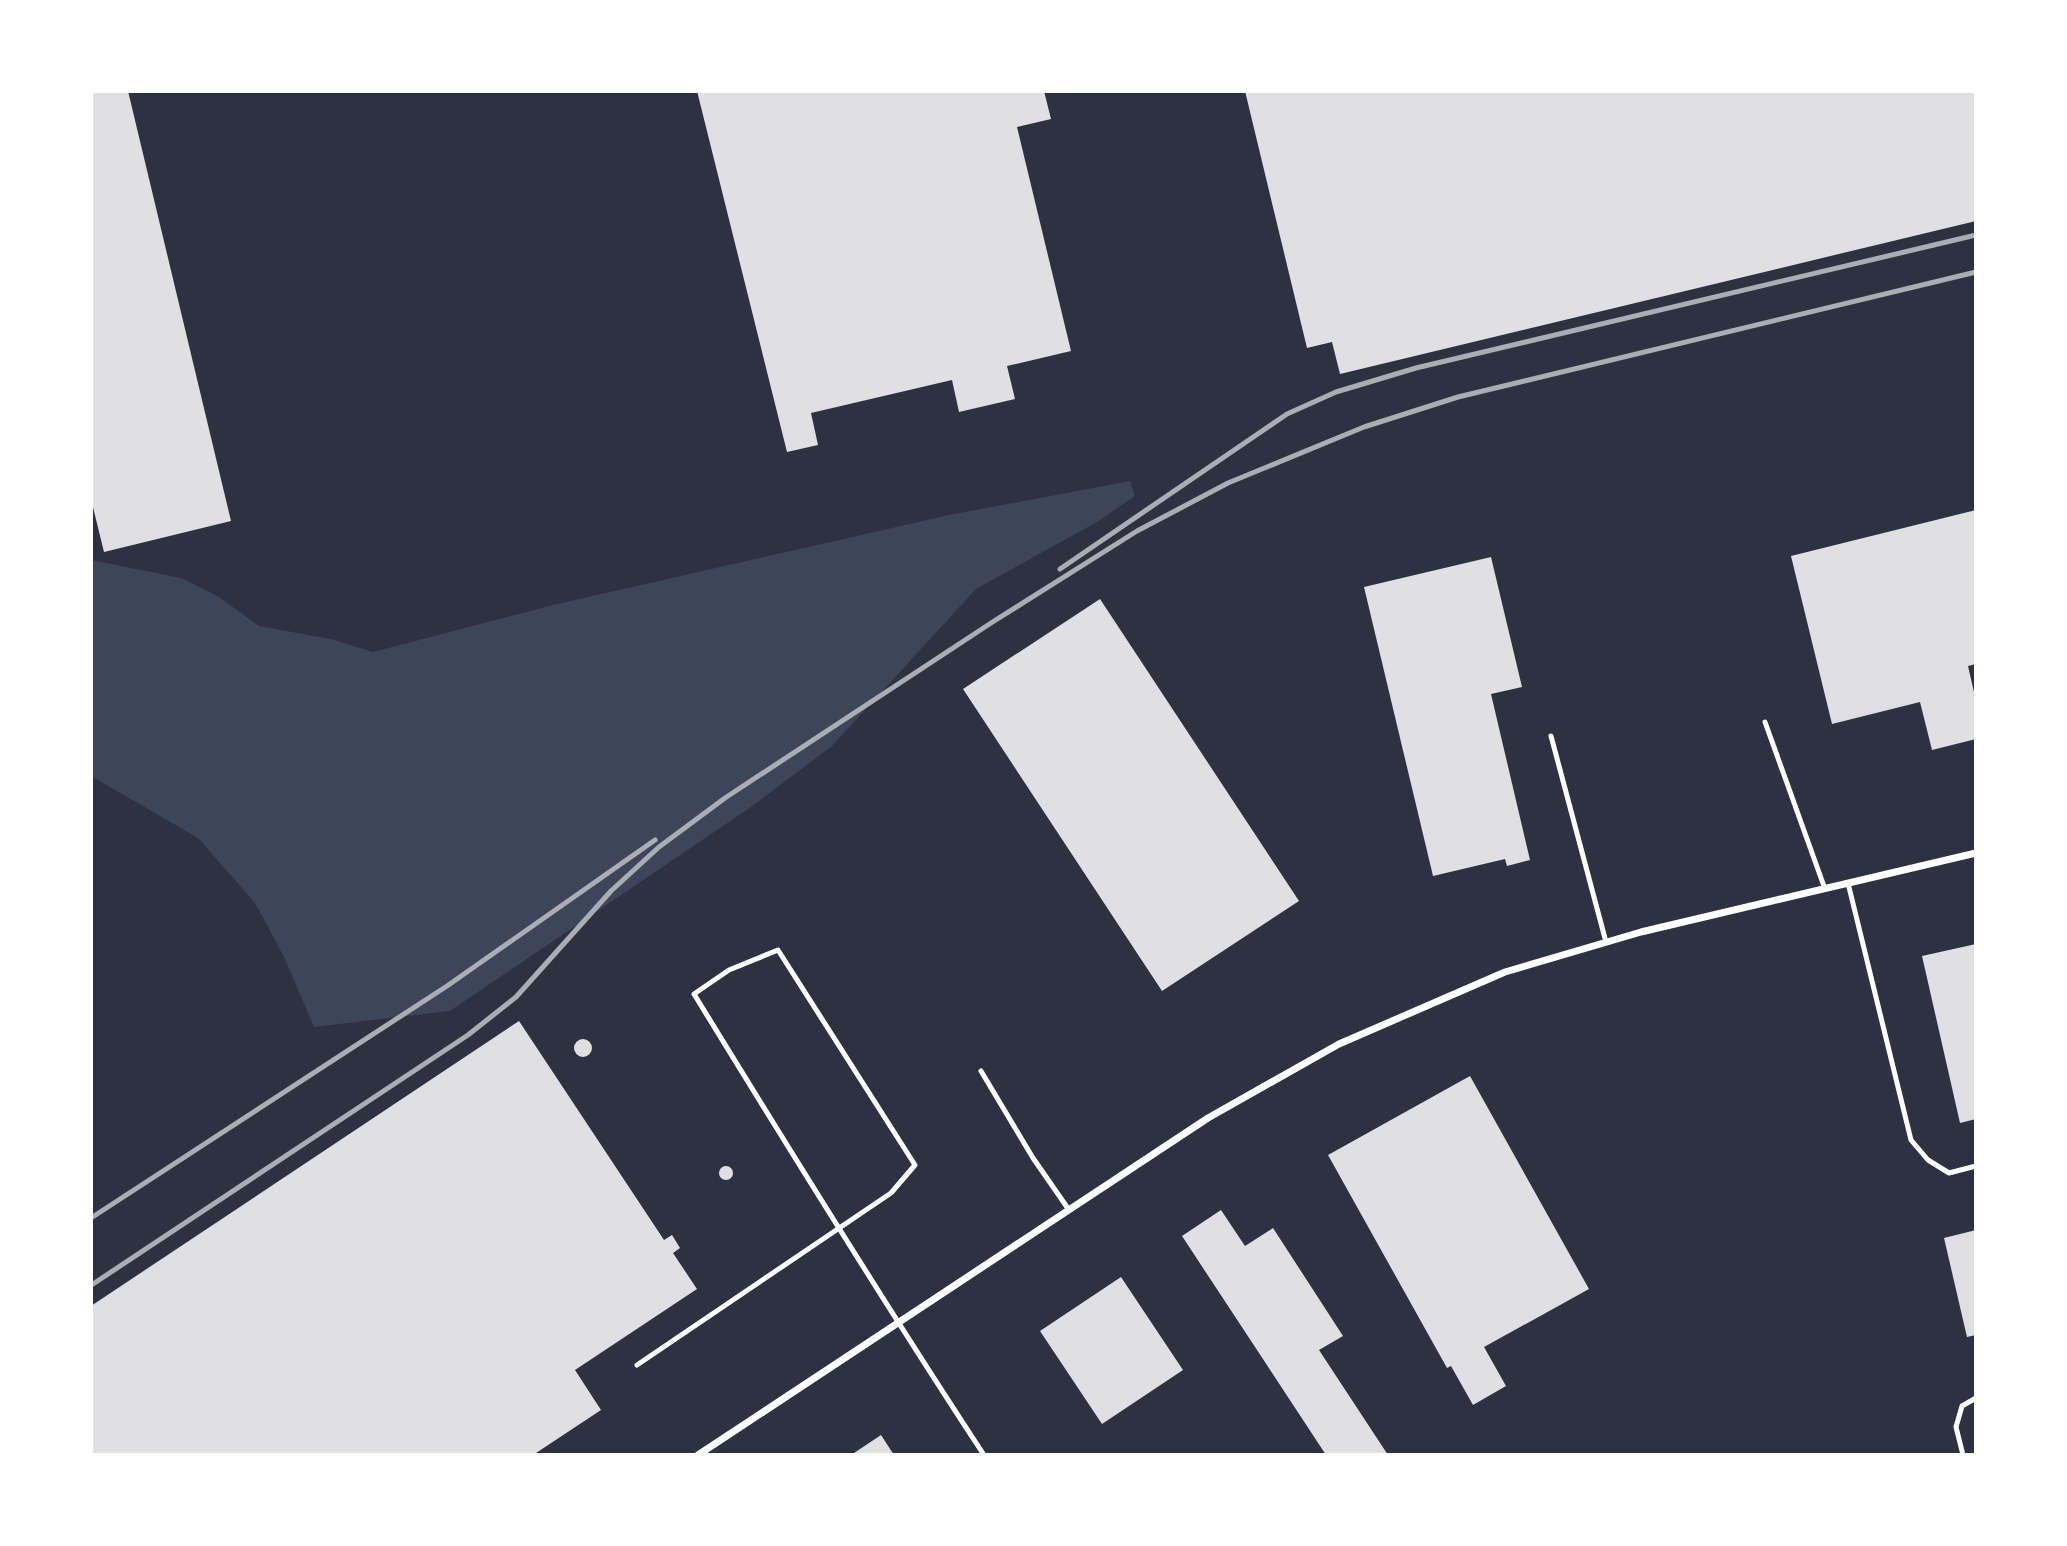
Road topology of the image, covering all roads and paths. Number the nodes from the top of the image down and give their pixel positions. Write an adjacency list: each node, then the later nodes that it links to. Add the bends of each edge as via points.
1 (1765, 722): 5 (lane)
2 (1551, 736): 6 (lane)
3 (1976, 853): 4 (street)
4 (1848, 883): 5 (street); 8 (lane, via 1911,1140 1928,1160 1948,1173)
5 (1825, 889): 6 (street)
6 (1606, 942): 9 (street, via 1505,972 1339,1044 1208,1118)
7 (981, 1071): 9 (lane)
8 (1976, 1167)
9 (1069, 1210): 11 (street)
10 (837, 1227): 10 (lane, via 694,994 729,970 778,950 915,1166 891,1193); 11 (lane); 12 (lane)
11 (897, 1324): 14 (street); 15 (lane)
12 (637, 1365)
13 (1976, 1398): 16 (lane, via 1962,1406 1956,1427)
14 (698, 1455)
15 (984, 1455)
16 (1963, 1455)

